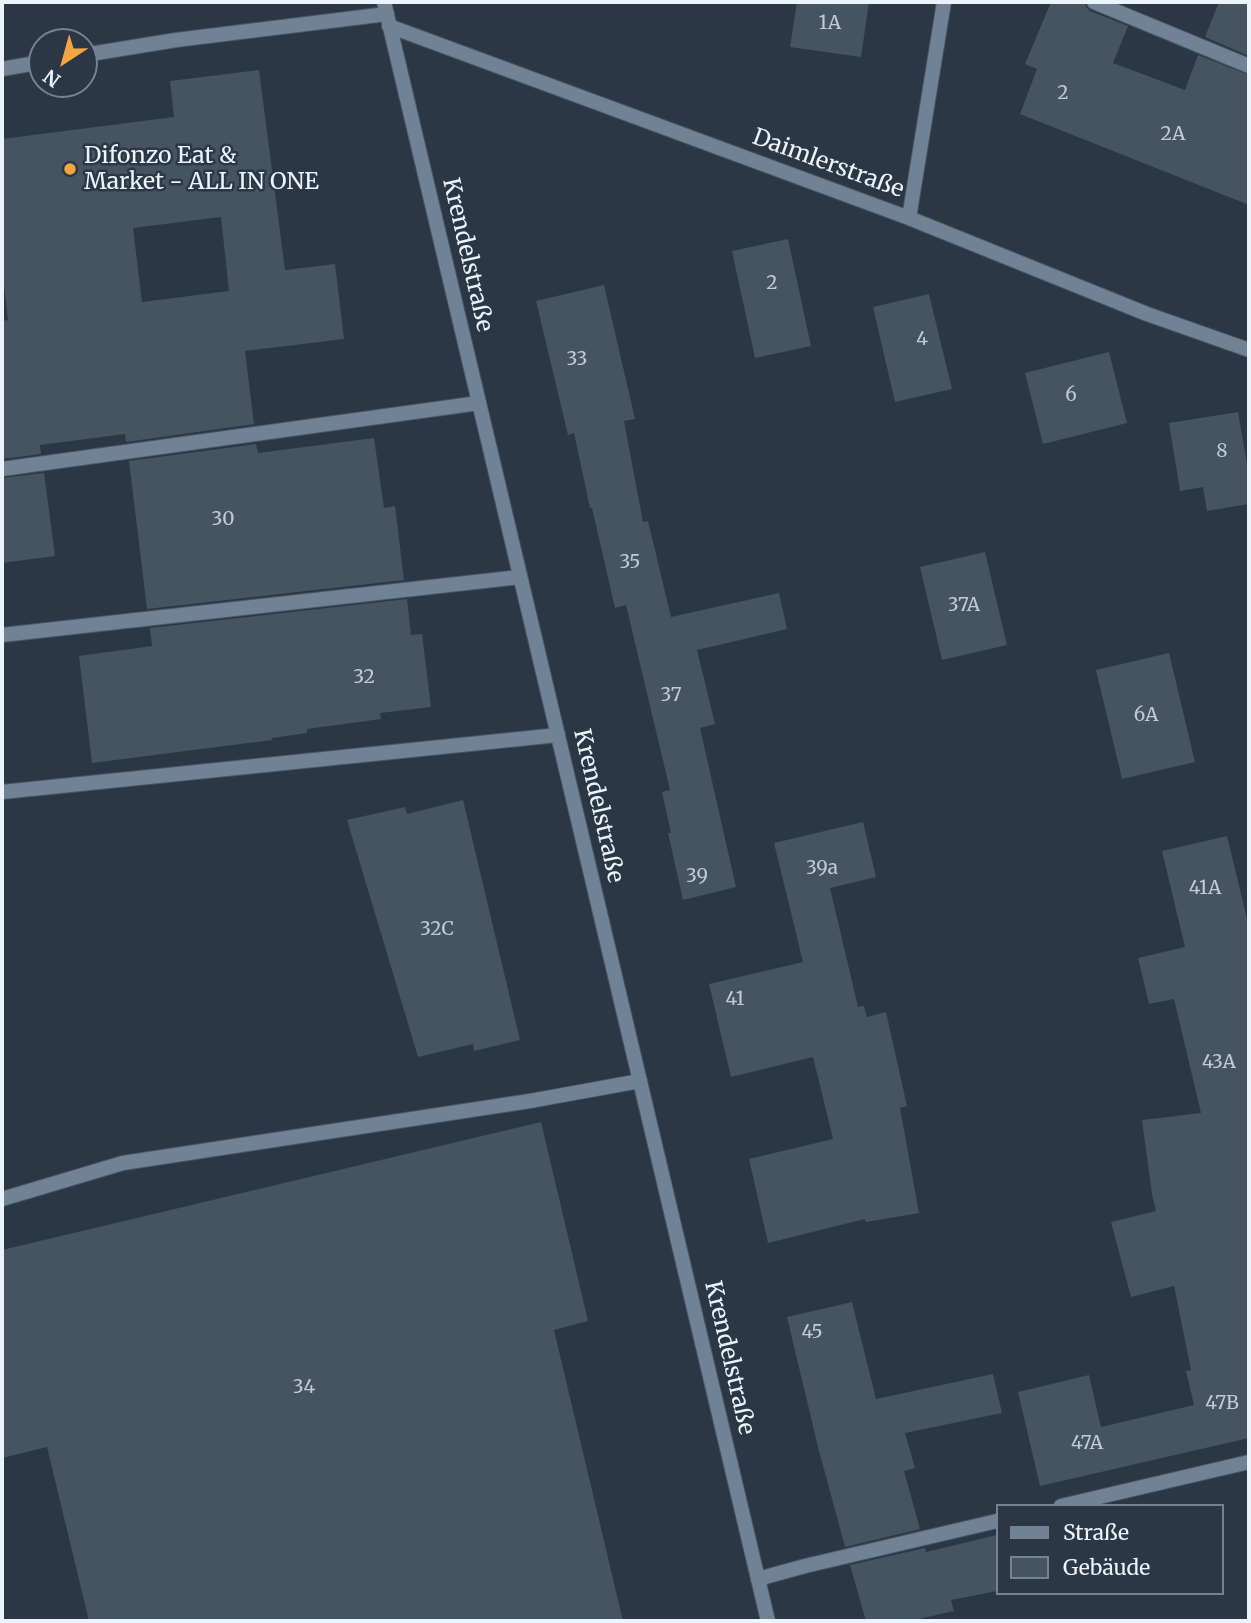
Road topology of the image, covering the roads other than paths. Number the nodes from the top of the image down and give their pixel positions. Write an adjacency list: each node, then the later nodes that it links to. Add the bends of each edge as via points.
1 (944, 2): 8 (street)
2 (1094, 2): 6 (street)
3 (387, 14): 4 (street); 8 (street, Daimlerstraße); 10 (street, Krendelstraße)
4 (98, 53)
5 (28, 64): 7 (street)
6 (1249, 66)
7 (2, 69)
8 (909, 218): 9 (street, Daimlerstraße)
9 (1249, 350)
10 (479, 403): 11 (street); 12 (street, Krendelstraße)
11 (2, 469)
12 (520, 577): 13 (street); 14 (street, Krendelstraße)
13 (2, 635)
14 (558, 735): 15 (street); 16 (street, Krendelstraße)
15 (2, 792)
16 (640, 1081): 17 (street, via 123,1163); 21 (street, Krendelstraße)
17 (2, 1199)
18 (1249, 1461): 19 (street)
19 (1069, 1504)
20 (996, 1521): 21 (street)
21 (758, 1579): 22 (street, Krendelstraße)
22 (768, 1621)

